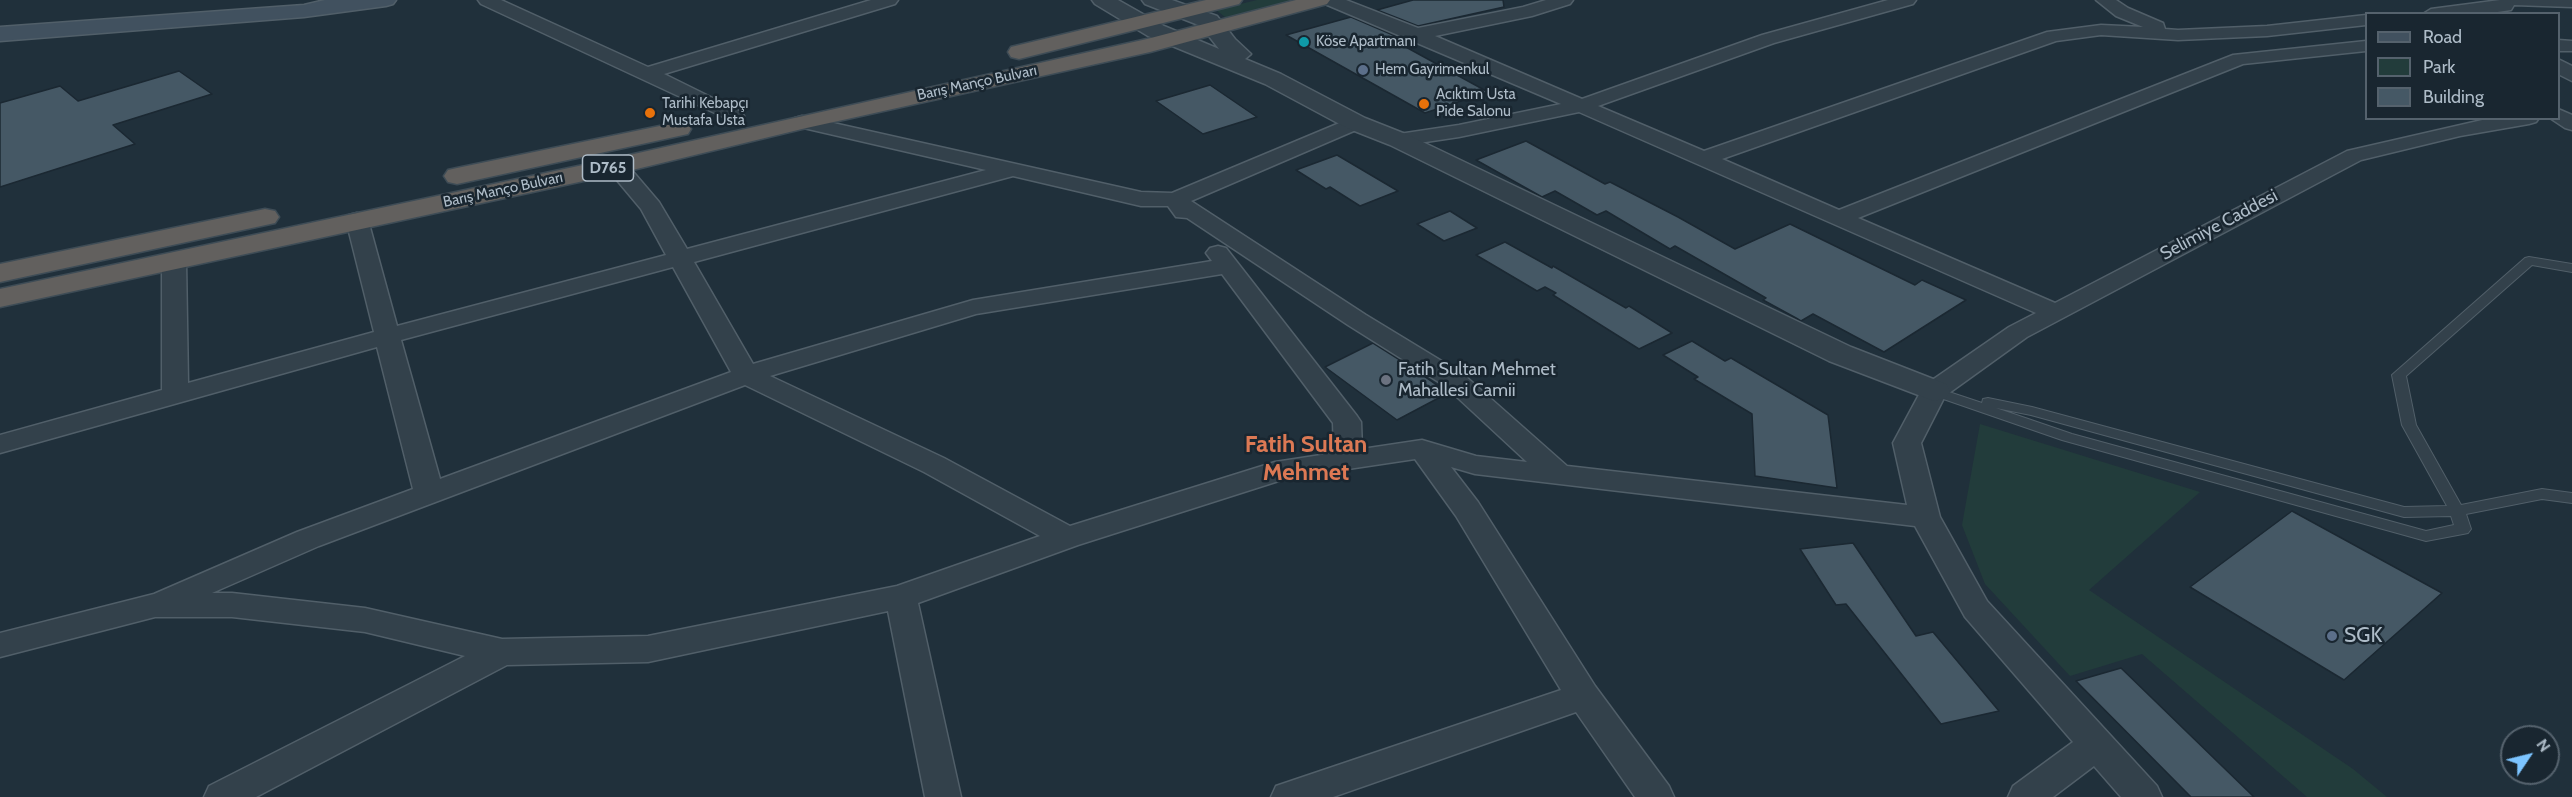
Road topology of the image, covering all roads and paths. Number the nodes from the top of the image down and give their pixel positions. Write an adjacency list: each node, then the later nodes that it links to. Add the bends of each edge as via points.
1 (254, 0): 20 (main road)
2 (333, 0): 15 (main road)
3 (386, 0): 15 (main road)
4 (487, 0): 29 (street)
5 (889, 0): 14 (street)
6 (1102, 0): 17 (street)
7 (1232, 0): 18 (highway, Barış Manço Bulvarı / D765)
8 (1320, 0): 22 (highway, Barış Manço Bulvarı / D765)
9 (1331, 0): 24 (street)
10 (1564, 0): 24 (street, via 1526,12)
11 (1907, 0): 32 (street, via 1768,39)
12 (2105, 0): 25 (street, via 2122,12)
13 (2572, 2): 16 (street, via 2509,0)
14 (863, 3): 29 (street)
15 (357, 4): 23 (main road)
16 (2504, 6): 19 (street)
17 (1147, 10): 18 (highway, Barış Manço Bulvarı / D765); 26 (street, via 1156,31); 33 (highway, Barış Manço Bulvarı / D765, via 952,69)
18 (1182, 10): 22 (street, via 1204,18)
19 (2449, 12)
20 (0, 18)
21 (2365, 20): 25 (street, via 2267,31)
22 (1215, 28): 26 (highway, Barış Manço Bulvarı / D765); 31 (street, via 1227,44)
23 (0, 34)
24 (1416, 34): 32 (street)
25 (2178, 35): 38 (street, via 2101,30 2054,36)
26 (1176, 39): 31 (street); 35 (highway, Barış Manço Bulvarı / D765)
27 (2365, 46): 45 (street, via 2240,59)
28 (2560, 66): 30 (street)
29 (647, 73): 33 (street)
30 (2572, 75)
31 (1273, 79): 36 (street)
32 (1580, 106): 37 (street); 38 (street)
33 (734, 116): 41 (highway, Barış Manço Bulvarı / D765)
34 (2518, 120): 52 (street, Selimiye Caddesi, via 2354,155)
35 (802, 122): 39 (highway, Barış Manço Bulvarı / D765); 40 (street)
36 (1356, 123): 37 (street); 42 (street)
37 (1400, 140): 55 (street, via 1840,354)
38 (1702, 159): 45 (street)
39 (616, 166): 43 (highway, Barış Manço Bulvarı / D765); 46 (street, via 651,207)
40 (1012, 170): 42 (street, via 1141,200); 46 (street)
41 (434, 181)
42 (1175, 200): 48 (street); 60 (street, via 1454,380)
43 (353, 206): 47 (highway, Barış Manço Bulvarı / D765); 53 (street)
44 (293, 211): 50 (highway)
45 (1839, 218): 52 (street)
46 (680, 258): 53 (street); 54 (street)
47 (174, 260): 51 (highway, Barış Manço Bulvarı / D765); 56 (street)
48 (1228, 266): 54 (street, via 973,306); 59 (street, via 1347,422)
49 (2572, 268): 63 (lane, via 2529,261 2399,375 2409,424)
50 (0, 273)
51 (0, 298)
52 (2055, 312): 55 (street, Selimiye Caddesi, via 2018,332)
53 (388, 336): 56 (street); 61 (street)
54 (746, 375): 61 (street); 65 (street, via 934,465)
55 (1934, 391): 63 (lane, via 2032,411 2404,512); 63 (lane, via 2067,437 2426,536 2463,529); 64 (street, via 1907,443)
56 (175, 397): 57 (street)
57 (0, 444)
58 (1422, 449): 59 (street); 60 (street, via 1474,465); 70 (street, via 1467,509)
59 (1348, 460): 65 (street, via 1285,469)
60 (1559, 475): 64 (street)
61 (429, 494): 67 (street, via 308,539)
62 (2572, 498): 63 (lane, via 2542,494)
63 (2457, 511)
64 (1925, 517): 71 (street, via 1976,609)
65 (1067, 538): 66 (street)
66 (901, 597): 69 (street, via 648,649); 73 (street)
67 (155, 605): 68 (street); 69 (street, via 232,605 365,620)
68 (0, 645)
69 (502, 652): 72 (street)
70 (1582, 696): 74 (street); 75 (street)
71 (2095, 745): 76 (street); 77 (street)
72 (222, 797)
73 (943, 797)
74 (1289, 797)
75 (1656, 797)
76 (2026, 797)
77 (2144, 797)

